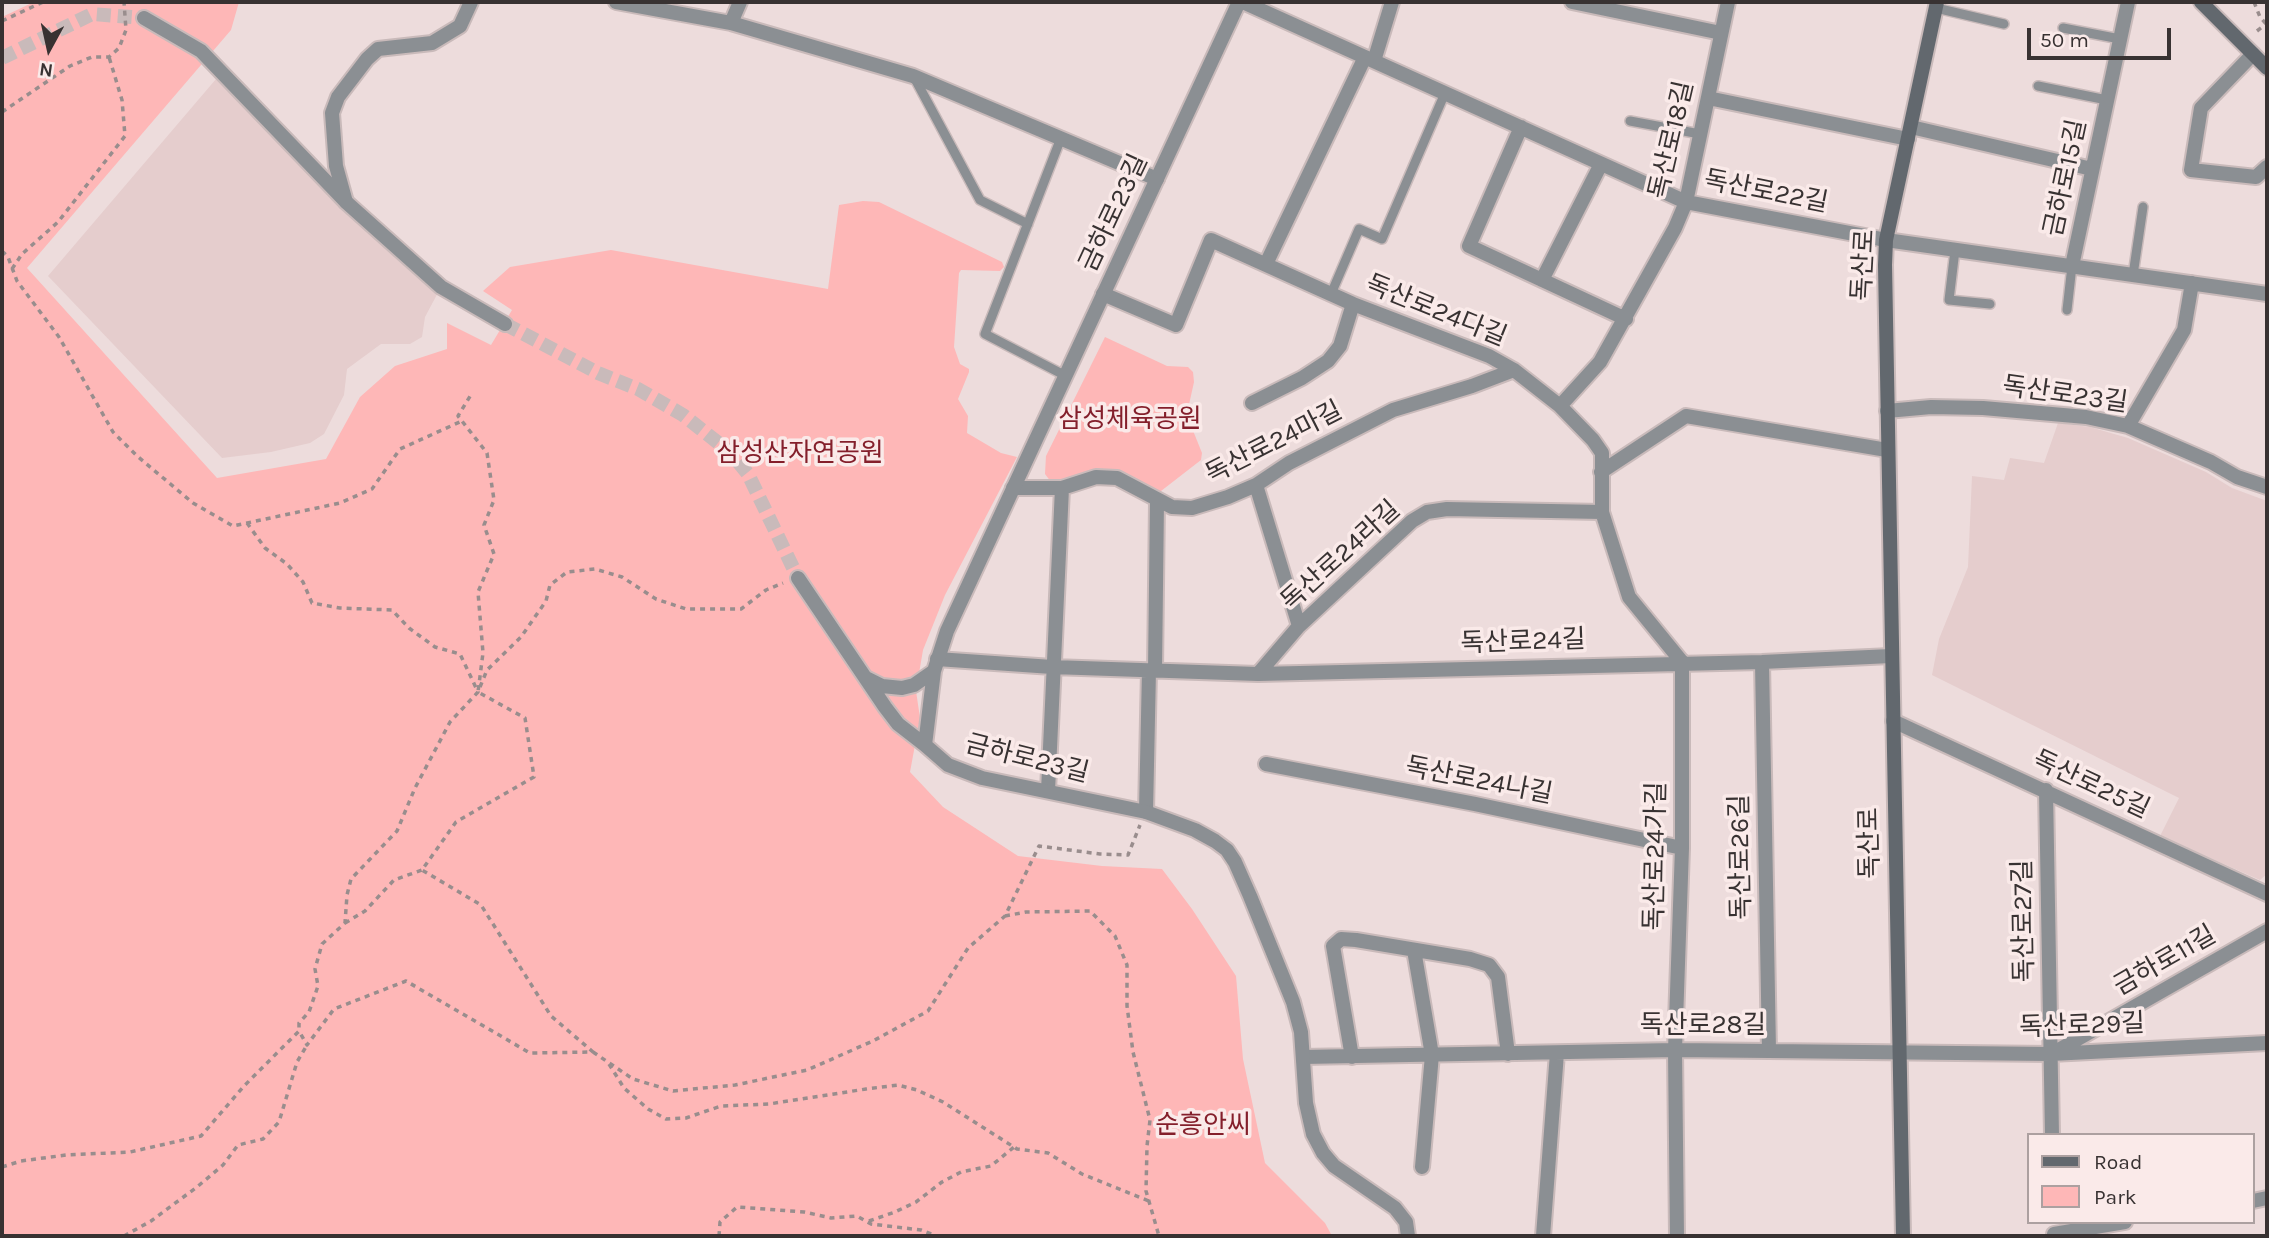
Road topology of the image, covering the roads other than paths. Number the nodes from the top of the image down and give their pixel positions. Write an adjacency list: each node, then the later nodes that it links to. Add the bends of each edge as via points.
1 (471, 2): 35 (street, via 460,26 432,43 378,49 338,97 332,113 336,166)
2 (616, 2): 13 (street)
3 (740, 2): 13 (street)
4 (1241, 2): 19 (street, 독산로22길); 34 (street, 금하로23길)
5 (1392, 2): 19 (street)
6 (1572, 2): 11 (street)
7 (1728, 2): 16 (street, 독산로18길)
8 (2128, 2): 17 (street, 금하로15길)
9 (2201, 2): 18 (main road)
10 (1937, 5): 14 (lane, 독산로); 28 (main road, 독산로)
11 (1645, 9): 16 (street)
12 (144, 18): 35 (street, via 201,51)
13 (730, 23): 21 (street)
14 (2004, 24)
15 (2063, 28): 17 (lane)
16 (1721, 33): 24 (street, 독산로18길)
17 (2120, 40): 25 (street, 금하로15길)
18 (2253, 54): 20 (main road); 32 (street, via 2201,108 2191,170 2256,177)
19 (1370, 59): 23 (street, 독산로22길); 41 (street)
20 (2267, 68)
21 (914, 76): 30 (street); 38 (lane, via 980,200)
22 (2038, 86): 25 (lane, 금하로15길)
23 (1445, 93): 27 (street, 독산로22길); 47 (lane, via 1382,239 1359,229)
24 (1708, 97): 28 (street); 29 (street, 독산로18길)
25 (2107, 100): 33 (street, 금하로15길)
26 (1630, 121): 29 (lane)
27 (1521, 127): 31 (street, 독산로22길); 44 (street, via 1469,246)
28 (1909, 133): 33 (street); 39 (main road, 독산로)
29 (1700, 134): 36 (street, 독산로18길)
30 (1061, 138): 34 (street); 38 (lane)
31 (1601, 164): 36 (street, 독산로22길); 44 (street)
32 (2267, 167)
33 (2092, 169): 42 (street, 금하로15길)
34 (1157, 179): 46 (street, 금하로23길)
35 (346, 202): 53 (street, via 441,287)
36 (1686, 202): 39 (street, 독산로22길); 52 (street, 독산로18길)
37 (2143, 207): 43 (lane)
38 (1028, 224): 55 (lane, via 985,334)
39 (1886, 240): 40 (street, 독산로22길); 58 (main road, 독산로)
40 (1955, 250): 42 (street, 독산로22길); 50 (lane, via 1949,300)
41 (1266, 264): 46 (street, 독산로24다길, via 1211,240 1176,325); 47 (street, 독산로24다길)
42 (2072, 266): 43 (street, 독산로22길); 51 (lane)
43 (2133, 275): 45 (street, 독산로22길)
44 (1542, 280): 52 (street)
45 (2192, 284): 48 (street, 독산로22길); 59 (street, via 2183,330)
46 (1103, 294): 55 (street, 금하로23길)
47 (1331, 294): 49 (street, 독산로24다길)
48 (2267, 294)
49 (1353, 304): 54 (street, 독산로24다길); 56 (street, via 1340,346 1328,360)
50 (1990, 304)
51 (2067, 310)
52 (1626, 319): 57 (street, 독산로18길, via 1600,362)
53 (505, 324)
54 (1514, 370): 57 (street, 독산로24다길); 62 (street, 독산로24마길, via 1393,410)
55 (1066, 376): 64 (street, 금하로23길)
56 (1252, 403)
57 (1560, 406): 61 (street, 독산로24다길, via 1602,453)
58 (1887, 411): 59 (street, 독산로23길, via 1983,408); 60 (main road, 독산로)
59 (2128, 426): 63 (street, 독산로23길)
60 (1887, 450): 61 (street, via 1686,416); 70 (main road, 독산로)
61 (1601, 472): 67 (street, 독산로24다길)
62 (1256, 485): 66 (street, 독산로24마길, via 1192,508); 69 (street)
63 (2267, 487)
64 (1013, 488): 65 (street, 독산로24마길); 73 (street, 금하로23길)
65 (1062, 488): 66 (street, 독산로24마길, via 1096,477 1116,478); 74 (street)
66 (1157, 500): 75 (street)
67 (1602, 512): 69 (street, 독산로24라길, via 1427,512); 71 (street, 독산로24다길, via 1629,597)
68 (798, 578): 77 (street)
69 (1299, 626): 76 (street, 독산로24라길)
70 (1891, 656): 72 (street, 독산로24길); 78 (main road, 독산로)
71 (1682, 662): 72 (street, 독산로24길); 76 (street, 독산로24길); 84 (street, 독산로24가길)
72 (1762, 662): 90 (street, 독산로26길)
73 (935, 665): 74 (street, 독산로24길); 77 (street, via 914,685 902,688); 79 (street, 금하로23길)
74 (1052, 667): 75 (street, 독산로24길); 82 (street)
75 (1152, 671): 76 (street, 독산로24길); 83 (street)
76 (1258, 674)
77 (866, 678): 79 (street, via 898,724)
78 (1893, 722): 81 (street, 독산로25길); 91 (main road, 독산로)
79 (925, 745): 82 (street, 금하로23길, via 948,765 982,778)
80 (1266, 764): 84 (street, 독산로24나길)
81 (2046, 790): 85 (street, 독산로25길); 94 (street, 독산로27길)
82 (1048, 791): 83 (street, 금하로23길)
83 (1146, 812): 97 (street, 금하로23길, via 1215,841 1236,862 1293,1002)
84 (1682, 848): 89 (street, 독산로24가길)
85 (2267, 894)
86 (2267, 931): 94 (street, 금하로11길)
87 (1413, 950): 93 (street, via 1489,965 1498,977); 95 (street); 96 (street, via 1341,939 1333,946)
88 (2267, 1043): 94 (street, 독산로29길)
89 (1675, 1050): 90 (street, 독산로28길); 92 (street, 독산로28길); 104 (street, 독산로24가길)
90 (1769, 1051): 91 (street, 독산로28길)
91 (1899, 1051): 94 (street, 독산로29길); 105 (main road, 독산로)
92 (1557, 1053): 93 (street, 독산로28길); 103 (street)
93 (1508, 1054): 95 (street, 독산로28길)
94 (2051, 1054): 98 (street, 독산로27길)
95 (1432, 1055): 96 (street, 독산로28길); 99 (street)
96 (1352, 1056): 97 (street, 독산로28길)
97 (1303, 1057): 102 (street, 금하로23길, via 1306,1103 1323,1153 1345,1175 1395,1208 1406,1222)
98 (2052, 1133)
99 (1422, 1167)
100 (2109, 1224): 101 (street)
101 (2054, 1231)
102 (1408, 1236)
103 (1543, 1236)
104 (1677, 1236)
105 (1903, 1236)

